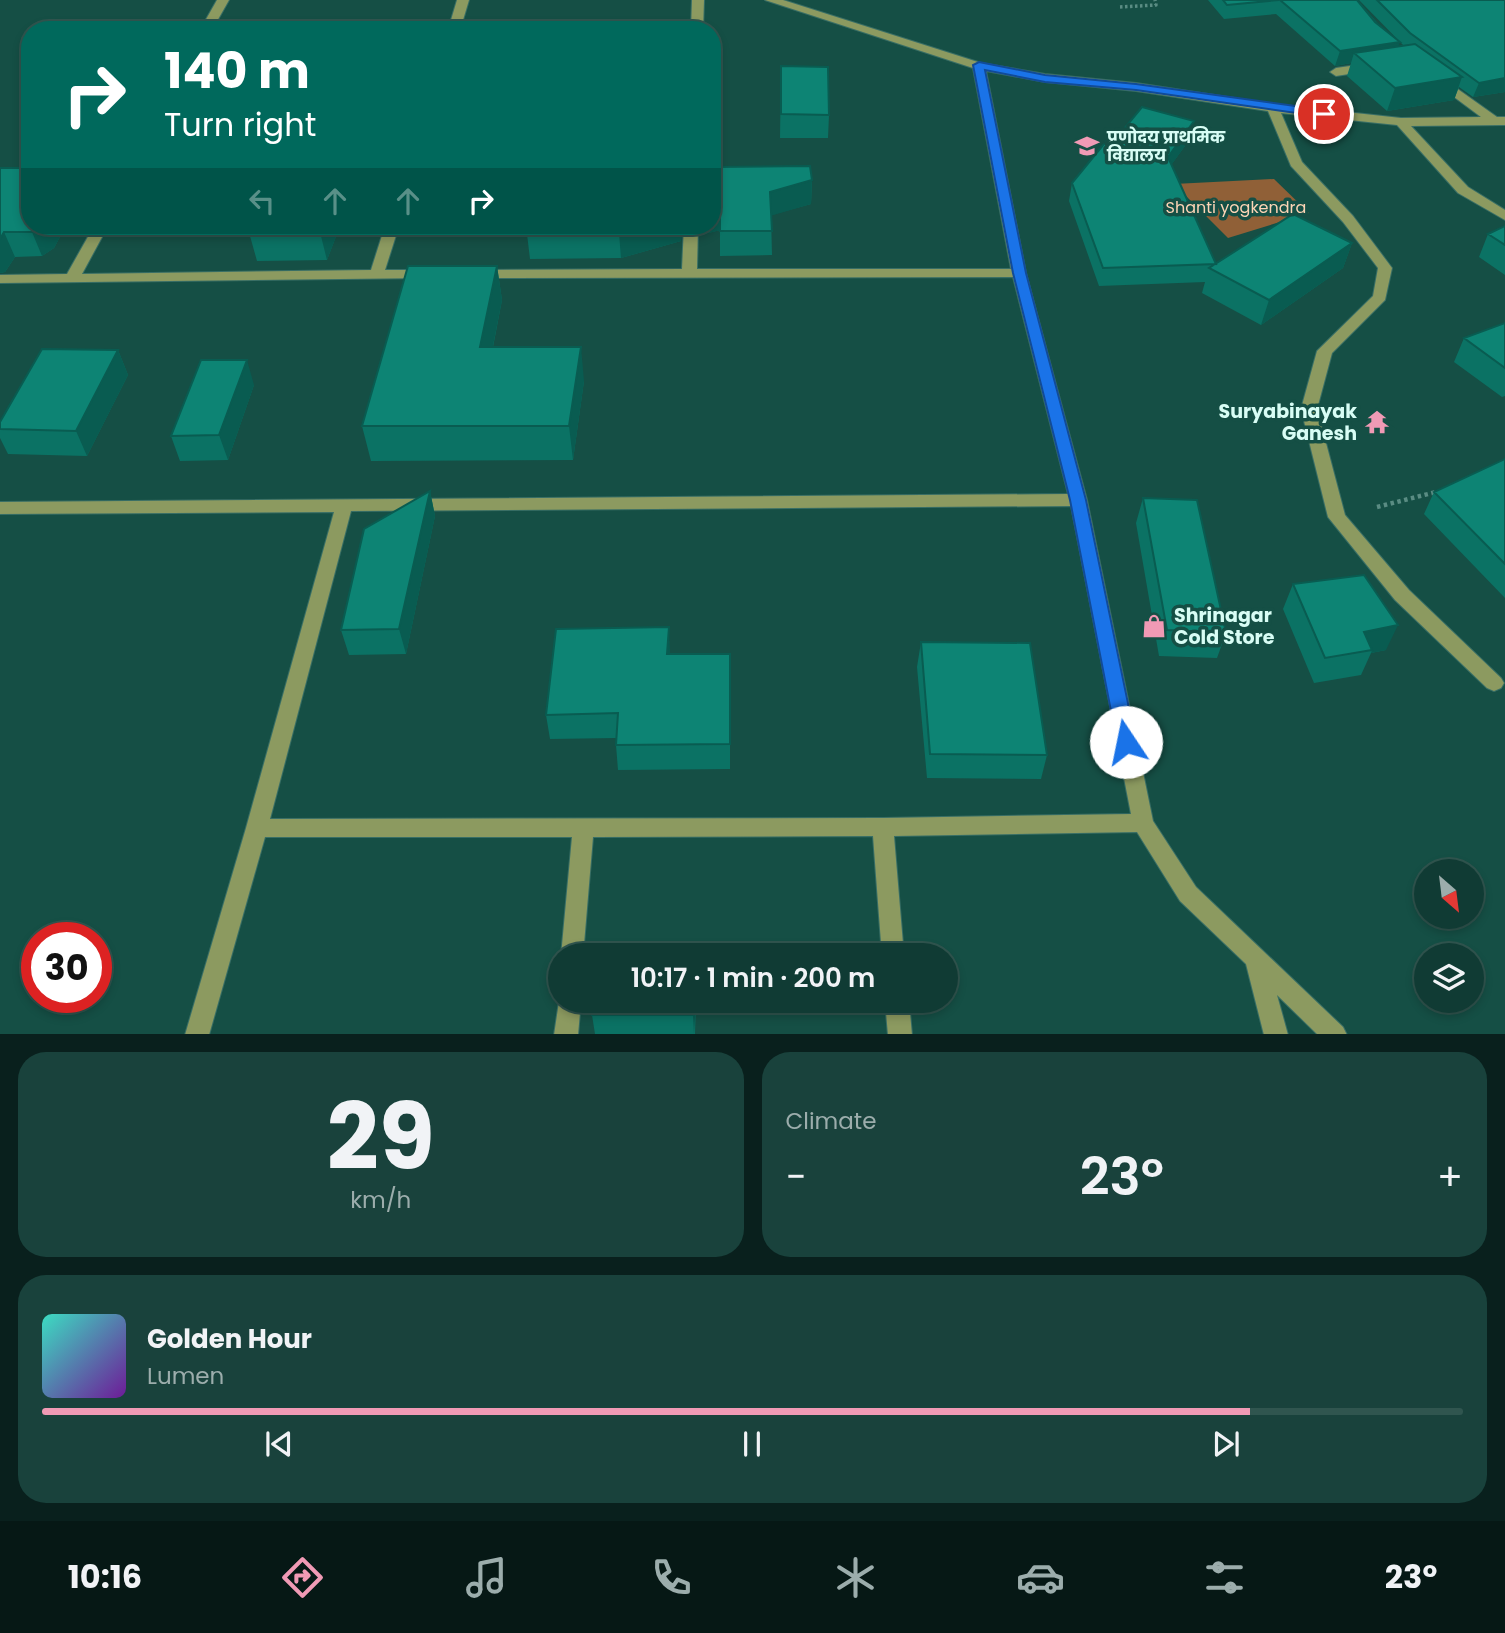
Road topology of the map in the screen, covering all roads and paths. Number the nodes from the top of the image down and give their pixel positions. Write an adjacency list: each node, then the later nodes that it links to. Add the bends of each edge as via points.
1 (223, 0): 7 (street)
2 (463, 0): 8 (street)
3 (698, 0): 9 (street)
4 (771, 0): 11 (street)
5 (1155, 0): 6 (path, via 1156,5)
6 (1120, 7)
7 (211, 21)
8 (457, 21)
9 (697, 21)
10 (1387, 64): 13 (street)
11 (979, 65): 14 (street); 21 (street)
12 (1423, 68): 15 (street)
13 (1336, 72)
14 (1273, 108): 16 (street); 30 (street, via 1296,163 1385,268 1380,297 1325,351 1309,409)
15 (1500, 121): 16 (street)
16 (1401, 122): 17 (street, via 1463,190)
17 (1505, 216)
18 (96, 235): 24 (street)
19 (389, 235): 22 (street)
20 (691, 235): 23 (street)
21 (1019, 273): 23 (street); 27 (street)
22 (377, 274): 23 (street); 24 (street)
23 (689, 275)
24 (72, 278): 25 (street)
25 (0, 279)
26 (1439, 491): 30 (path)
27 (1078, 500): 28 (street); 32 (street)
28 (344, 505): 29 (street); 34 (street)
29 (0, 508)
30 (1337, 517): 31 (street, via 1402,595)
31 (1501, 685)
32 (1143, 823): 33 (street); 38 (street, via 1188,894)
33 (883, 827): 35 (street); 37 (street)
34 (257, 828): 35 (street); 41 (street)
35 (583, 828): 36 (street)
36 (573, 943)
37 (892, 943)
38 (1254, 956): 44 (street); 45 (street)
39 (568, 1013): 42 (street)
40 (898, 1013): 43 (street)
41 (197, 1034)
42 (566, 1034)
43 (900, 1034)
44 (1276, 1034)
45 (1335, 1034)

